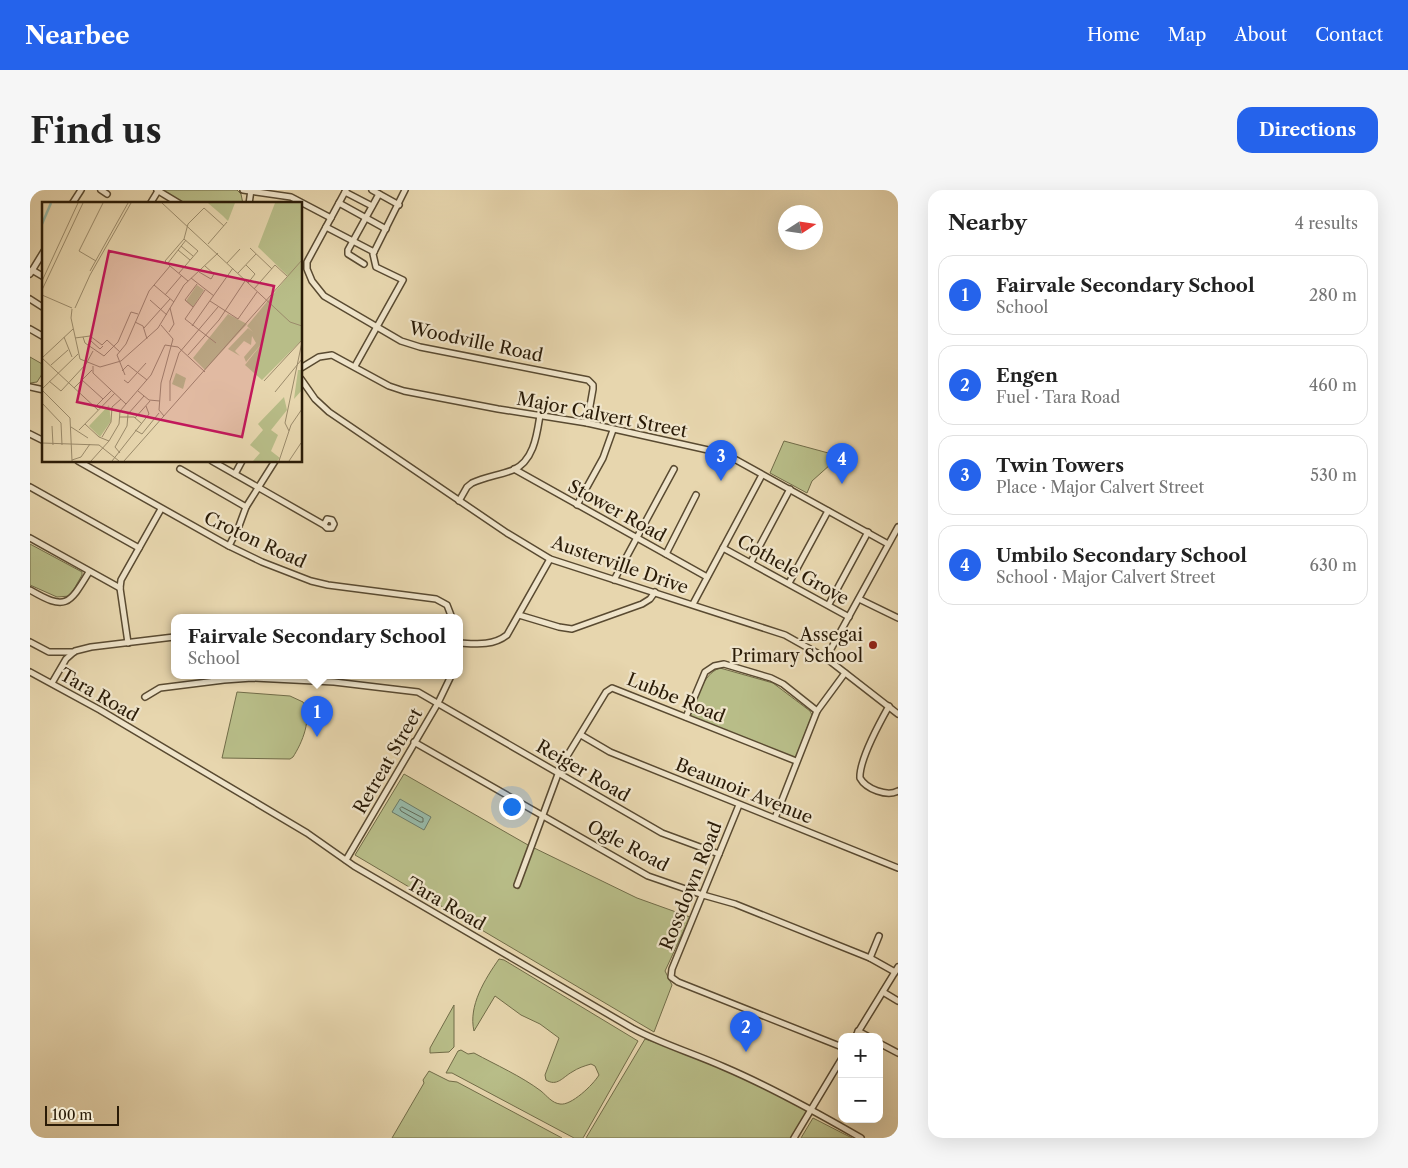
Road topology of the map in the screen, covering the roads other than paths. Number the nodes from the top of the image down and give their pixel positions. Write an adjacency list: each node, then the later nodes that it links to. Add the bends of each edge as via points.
1 (81, 190): 11 (street)
2 (101, 190): 9 (street)
3 (158, 190): 12 (street); 13 (street)
4 (243, 190): 7 (street)
5 (372, 190): 10 (street)
6 (405, 190): 17 (street)
7 (251, 191): 14 (street, via 291,197)
8 (346, 191): 16 (street, Woodville Road); 18 (street)
9 (107, 194)
10 (379, 194): 17 (street); 18 (street)
11 (75, 202)
12 (151, 202)
13 (177, 202)
14 (301, 202)
15 (302, 203): 19 (street)
16 (339, 204): 19 (street, Woodville Road); 20 (street)
17 (399, 205): 22 (street)
18 (372, 206): 20 (street)
19 (331, 218): 21 (street, Woodville Road)
20 (365, 218): 22 (street); 23 (street)
21 (326, 227): 23 (street); 30 (street, Woodville Road, via 307,262 312,281 329,300)
22 (386, 229): 24 (street)
23 (353, 241): 24 (street); 26 (street, via 348,254)
24 (374, 252): 30 (street, via 376,267 403,280)
25 (42, 254): 27 (street)
26 (364, 264)
27 (31, 272)
28 (30, 299): 29 (street)
29 (42, 307)
30 (377, 328): 33 (street); 37 (street, Woodville Road, via 410,344 588,380 593,389)
31 (30, 329): 32 (street)
32 (42, 336)
33 (355, 366): 34 (street, Major Calvert Street, via 326,355); 36 (street, Major Calvert Street, via 404,391)
34 (302, 367)
35 (302, 380): 54 (street, Austerville Drive, via 315,400 329,412)
36 (540, 416): 37 (street, Major Calvert Street); 45 (street, via 533,446)
37 (587, 423): 38 (street, Major Calvert Street)
38 (613, 430): 49 (street, Major Calvert Street, via 717,452); 55 (street, via 603,458)
39 (30, 434): 40 (street)
40 (42, 440)
41 (80, 462): 57 (street, Croton Road)
42 (214, 462): 48 (street)
43 (241, 462): 48 (street)
44 (274, 462): 51 (street)
45 (514, 469): 54 (street, via 472,483); 55 (street, Stower Road)
46 (674, 469): 63 (street)
47 (180, 470): 56 (street)
48 (235, 474): 51 (street)
49 (762, 475): 52 (street, Major Calvert Street); 67 (street)
50 (30, 487): 66 (street)
51 (259, 488): 56 (street); 59 (street)
52 (790, 489): 58 (street, Major Calvert Street); 70 (street)
53 (696, 495): 68 (street)
54 (459, 501): 69 (street, Austerville Drive)
55 (577, 505): 63 (street, Stower Road)
56 (246, 507): 65 (street)
57 (161, 509): 65 (street, Croton Road); 66 (street)
58 (828, 511): 61 (street, Major Calvert Street); 74 (street)
59 (324, 525)
60 (898, 527): 64 (street)
61 (868, 532): 64 (street, Major Calvert Street); 80 (street)
62 (30, 538): 71 (street)
63 (636, 538): 68 (street, Stower Road); 73 (street)
64 (888, 544): 78 (street)
65 (229, 546): 81 (street, Croton Road, via 319,584 436,599 447,605)
66 (139, 548): 75 (street)
67 (723, 548): 70 (street, Cothele Grove); 72 (street)
68 (666, 554): 72 (street, Stower Road)
69 (550, 559): 73 (street, Austerville Drive); 82 (street)
70 (751, 562): 74 (street, Cothele Grove)
71 (89, 572): 75 (street); 76 (street, via 77,593 68,600 49,600)
72 (707, 577): 79 (street)
73 (614, 580): 77 (street, Austerville Drive)
74 (789, 583): 80 (street, Cothele Grove)
75 (120, 588): 87 (street)
76 (30, 590)
77 (655, 592): 79 (street, Austerville Drive); 82 (street, via 642,604 572,628 559,628)
78 (859, 599): 83 (street); 84 (street)
79 (693, 604): 90 (street, Austerville Drive, via 785,635)
80 (829, 604): 83 (street, Cothele Grove)
81 (450, 614)
82 (519, 615): 88 (street, via 498,641)
83 (849, 617): 90 (street)
84 (898, 618)
85 (171, 637): 87 (street)
86 (30, 642): 89 (street, via 49,652)
87 (128, 643): 89 (street)
88 (463, 643)
89 (74, 652): 98 (street)
90 (826, 658): 92 (street, Austerville Drive)
91 (30, 672): 98 (street, Tara Road)
92 (845, 673): 101 (street, Austerville Drive); 102 (street)
93 (204, 679): 97 (street)
94 (246, 679): 97 (street, Reiger Road)
95 (278, 679): 100 (street, Reiger Road, via 410,690)
96 (450, 679): 100 (street, Retreat Street)
97 (204, 682): 99 (street, Reiger Road, via 157,689)
98 (52, 683): 114 (street, Tara Road, via 307,833)
99 (145, 697)
100 (438, 703): 106 (street, Retreat Street); 108 (street, Reiger Road)
101 (888, 706): 103 (street, Austerville Drive); 109 (street, via 860,778 869,787 888,794)
102 (817, 711): 104 (street, via 777,680 719,664 705,672); 107 (street)
103 (898, 714)
104 (686, 717): 105 (street, Lubbe Road, via 612,688 606,692); 107 (street, Lubbe Road)
105 (581, 735): 108 (street, Lubbe Road); 110 (street, Beaunoir Avenue, via 610,752)
106 (414, 742): 111 (street, Ogle Road); 114 (street, Retreat Street)
107 (796, 761): 112 (street)
108 (559, 773): 111 (street, Lubbe Road); 113 (street, Reiger Road, via 662,833)
109 (898, 792)
110 (739, 805): 112 (street, Beaunoir Avenue); 113 (street, Rossdown Road)
111 (543, 814): 116 (street, Lubbe Road); 117 (street, Ogle Road, via 639,871)
112 (774, 818): 115 (street, Beaunoir Avenue)
113 (719, 854): 117 (street, Rossdown Road)
114 (346, 860): 131 (street, Tara Road, via 646,1036 724,1066)
115 (898, 868)
116 (517, 885)
117 (703, 895): 119 (street, Ogle Road, via 735,904); 127 (street, Rossdown Road, via 671,977)
118 (879, 936): 119 (street)
119 (870, 958): 121 (street, Ogle Road)
120 (898, 967): 121 (street)
121 (895, 972): 122 (street)
122 (883, 992): 123 (street); 124 (street)
123 (898, 1001)
124 (858, 1030): 125 (street); 126 (street)
125 (857, 1033)
126 (863, 1033)
127 (838, 1045)
128 (883, 1045): 129 (street)
129 (898, 1053)
130 (838, 1064): 131 (street)
131 (810, 1109): 132 (street); 133 (street, Tara Road)
132 (794, 1138)
133 (861, 1138)

